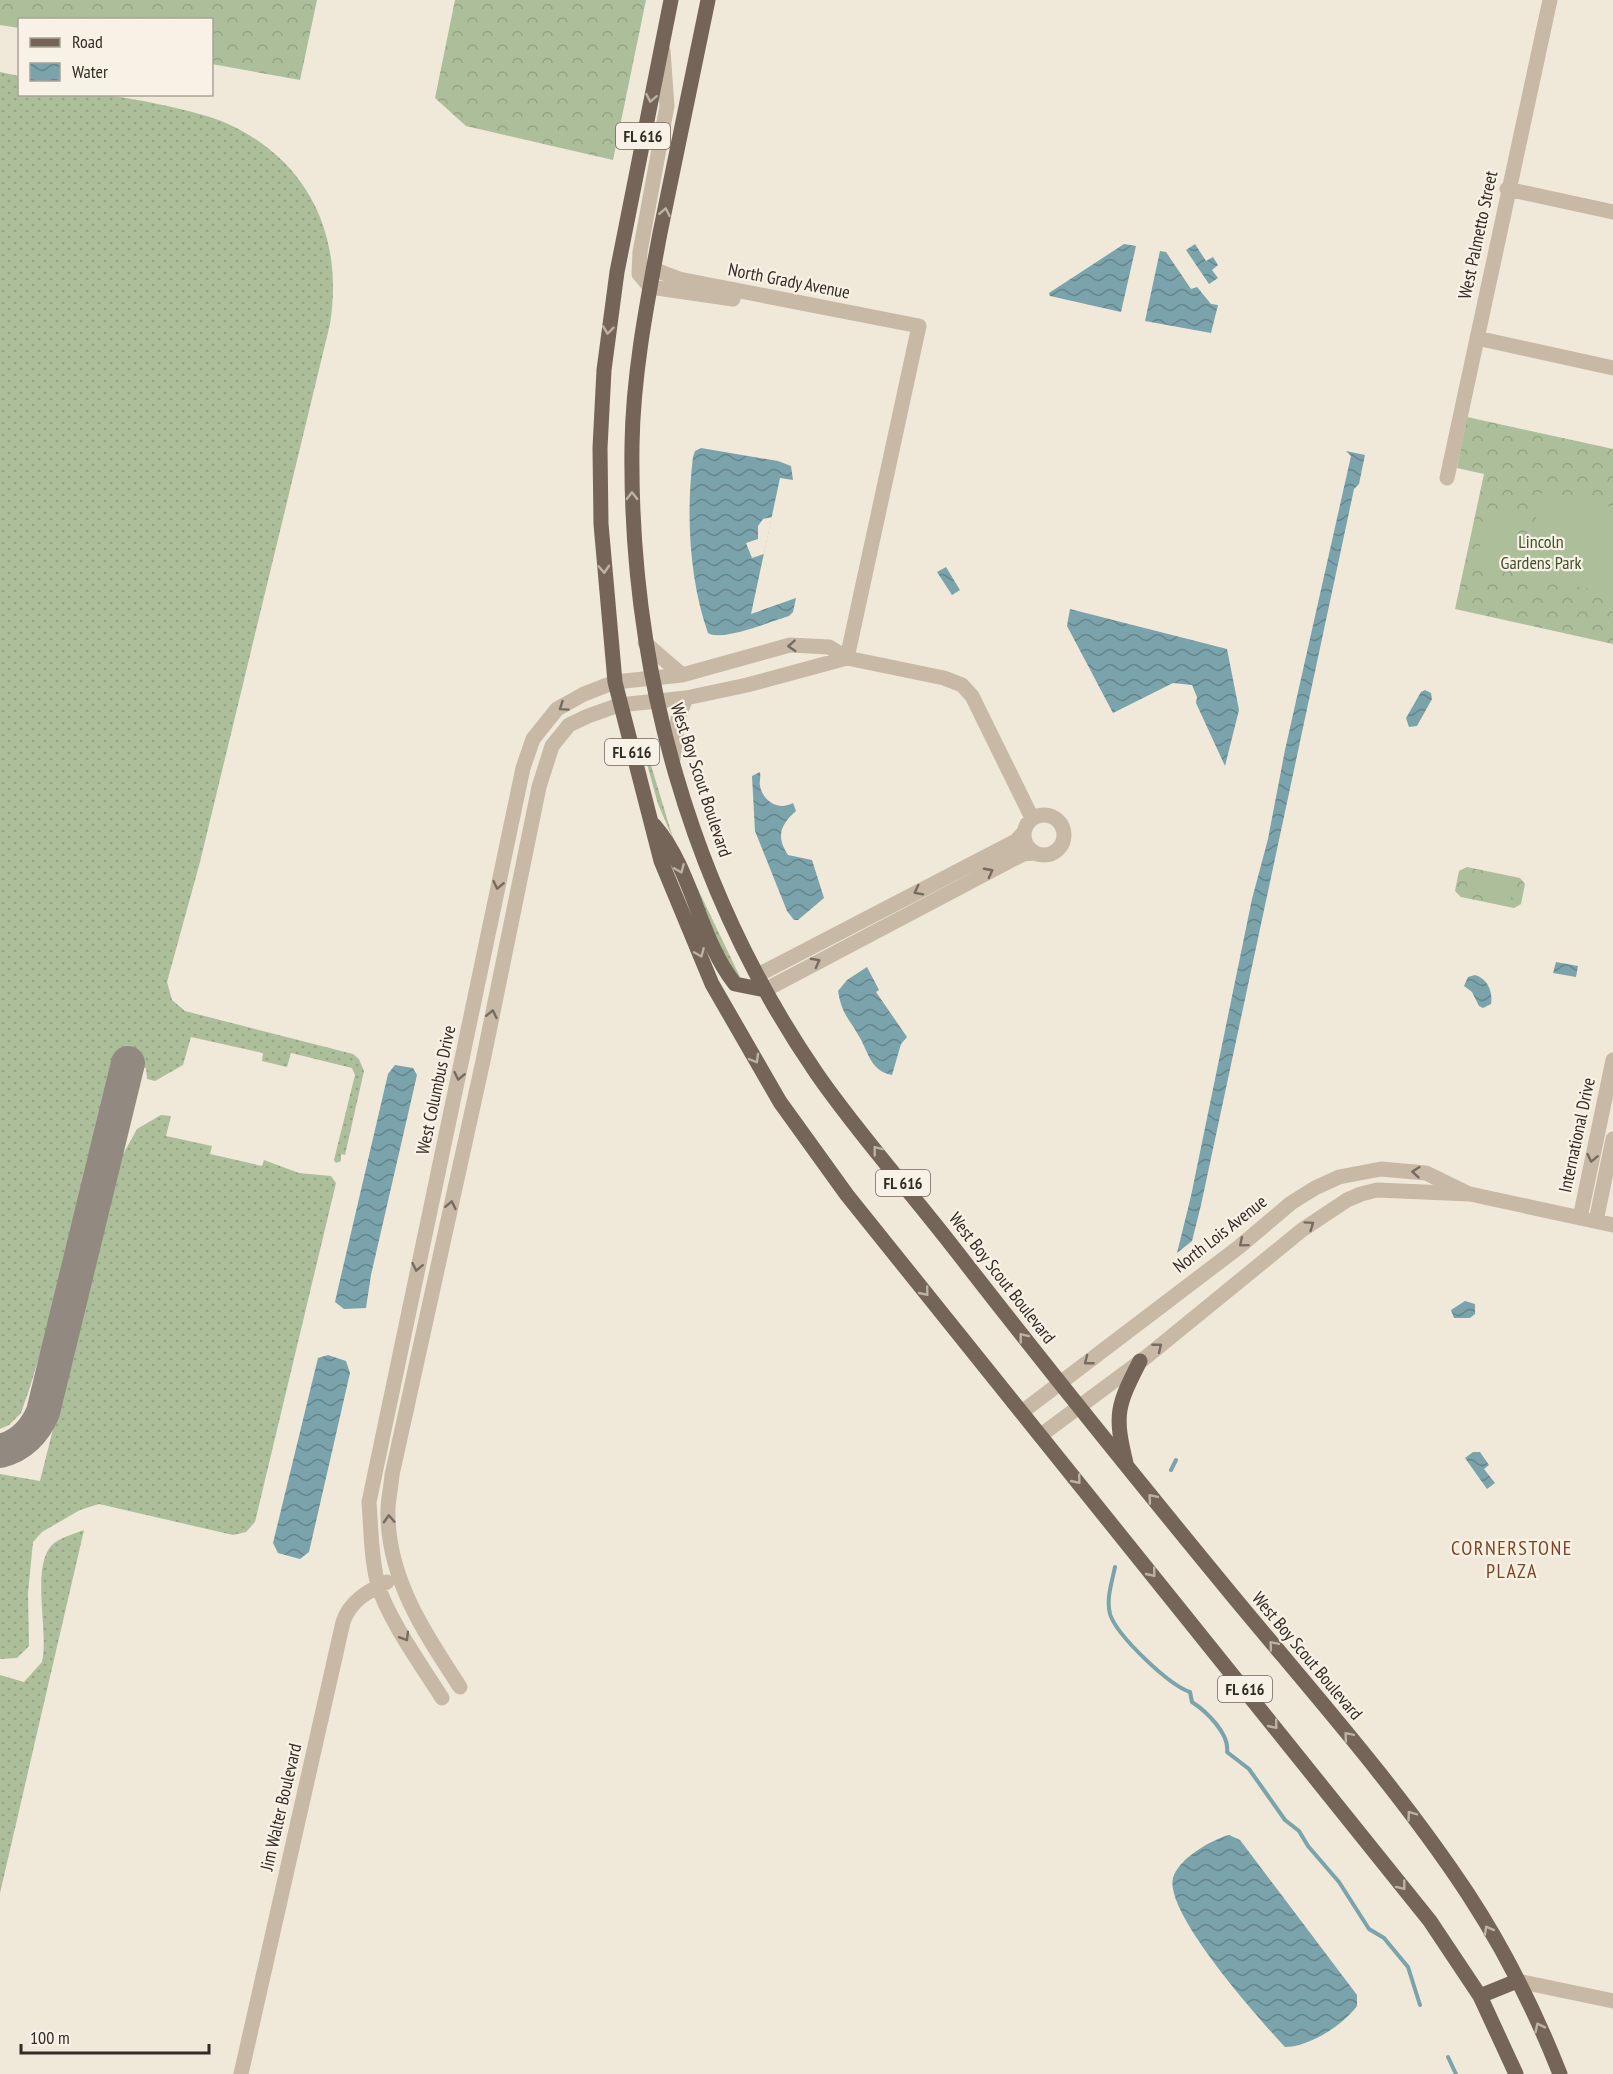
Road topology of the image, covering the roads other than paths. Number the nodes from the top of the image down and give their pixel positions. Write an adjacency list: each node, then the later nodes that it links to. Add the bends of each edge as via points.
1 (671, 0): 4 (main road, FL 616)
2 (708, 0): 7 (main road, FL 616, one-way to 2)
3 (1550, 0): 5 (street, West Palmetto Street)
4 (662, 39): 8 (street, via 667,106 639,265 639,274); 17 (main road, FL 616, one-way to 17, via 617,272 604,370 600,448 605,581)
5 (1508, 189): 6 (street); 10 (street, West Palmetto Street)
6 (1613, 212)
7 (653, 269): 8 (main road, West Boy Scout Boulevard / FL 616); 9 (street, North Grady Avenue, via 678,279)
8 (650, 287): 9 (street); 13 (main road, West Boy Scout Boulevard / FL 616, one-way to 8, via 634,555 632,440 637,369)
9 (825, 309): 14 (street, North Grady Avenue, via 919,326)
10 (1477, 338): 11 (street); 12 (street, West Palmetto Street)
11 (1613, 368)
12 (1447, 478)
13 (645, 643): 15 (street); 16 (main road, West Boy Scout Boulevard / FL 616)
14 (848, 658): 15 (street, West Columbus Drive, one-way to 15, via 829,647 790,645); 18 (street); 22 (street, West Columbus Drive, via 962,685 972,696)
15 (682, 675): 16 (street, West Columbus Drive)
16 (650, 679): 17 (street, West Columbus Drive); 19 (main road, West Boy Scout Boulevard / FL 616)
17 (615, 682): 20 (main road, FL 616); 44 (street, West Columbus Drive, one-way to 44, via 557,710 532,739 523,768 373,1471 369,1502)
18 (686, 698): 19 (street); 21 (street, via 678,718)
19 (655, 702): 20 (street); 21 (main road, West Boy Scout Boulevard / FL 616)
20 (620, 705): 23 (main road, FL 616); 43 (street, one-way to 20, via 388,1516 392,1475 539,787 552,746 569,725)
21 (673, 762): 28 (main road, West Boy Scout Boulevard / FL 616, via 720,898)
22 (1032, 818): 24 (street); 25 (street, via 1054,817 1064,835 1054,852)
23 (650, 820): 29 (main road, one-way to 29, via 669,842 721,966 735,984); 40 (main road, FL 616, one-way to 40, via 661,861 712,984 780,1102 847,1194)
24 (1024, 832): 25 (street, via 1026,844); 26 (street, one-way to 26, via 1016,841)
25 (1034, 853): 27 (street, one-way to 25, via 1023,854)
26 (894, 903): 27 (street); 28 (street)
27 (913, 912): 29 (street, one-way to 27)
28 (758, 975): 29 (main road, West Boy Scout Boulevard / FL 616)
29 (765, 990): 38 (main road, West Boy Scout Boulevard / FL 616, one-way to 29, via 820,1078)
30 (1613, 1060): 31 (street, International Drive)
31 (1607, 1120): 34 (street, International Drive, one-way to 34)
32 (1613, 1139): 35 (street, International Drive)
33 (1470, 1194): 34 (street, North Lois Avenue); 37 (street, North Lois Avenue, one-way to 33, via 1302,1230 1347,1200 1377,1190); 38 (street, North Lois Avenue, one-way to 38, via 1426,1173 1382,1169 1339,1177 1315,1188)
34 (1580, 1218): 35 (street, North Lois Avenue)
35 (1596, 1221): 36 (street, North Lois Avenue)
36 (1613, 1225)
37 (1140, 1361): 39 (street, North Lois Avenue); 42 (main road, via 1118,1414)
38 (1059, 1384): 39 (main road, West Boy Scout Boulevard / FL 616); 40 (street, North Lois Avenue)
39 (1079, 1409): 41 (street, North Lois Avenue); 42 (main road, West Boy Scout Boulevard / FL 616)
40 (1022, 1412): 41 (main road, FL 616)
41 (1041, 1435): 48 (main road, FL 616, one-way to 48, via 1430,1921)
42 (1128, 1469): 47 (main road, West Boy Scout Boulevard / FL 616, one-way to 42, via 1470,1897 1392,1788)
43 (398, 1577): 44 (street, Jim Walter Boulevard); 45 (street, via 426,1636)
44 (378, 1586): 46 (street, West Columbus Drive, one-way to 46); 50 (street, Jim Walter Boulevard, via 348,1608 343,1622)
45 (460, 1687)
46 (442, 1698)
47 (1517, 1981): 48 (main road); 49 (street); 52 (main road, West Boy Scout Boulevard / FL 616, one-way to 47)
48 (1480, 1996): 51 (main road, FL 616)
49 (1613, 2001)
50 (241, 2074)
51 (1516, 2074)
52 (1560, 2074)

